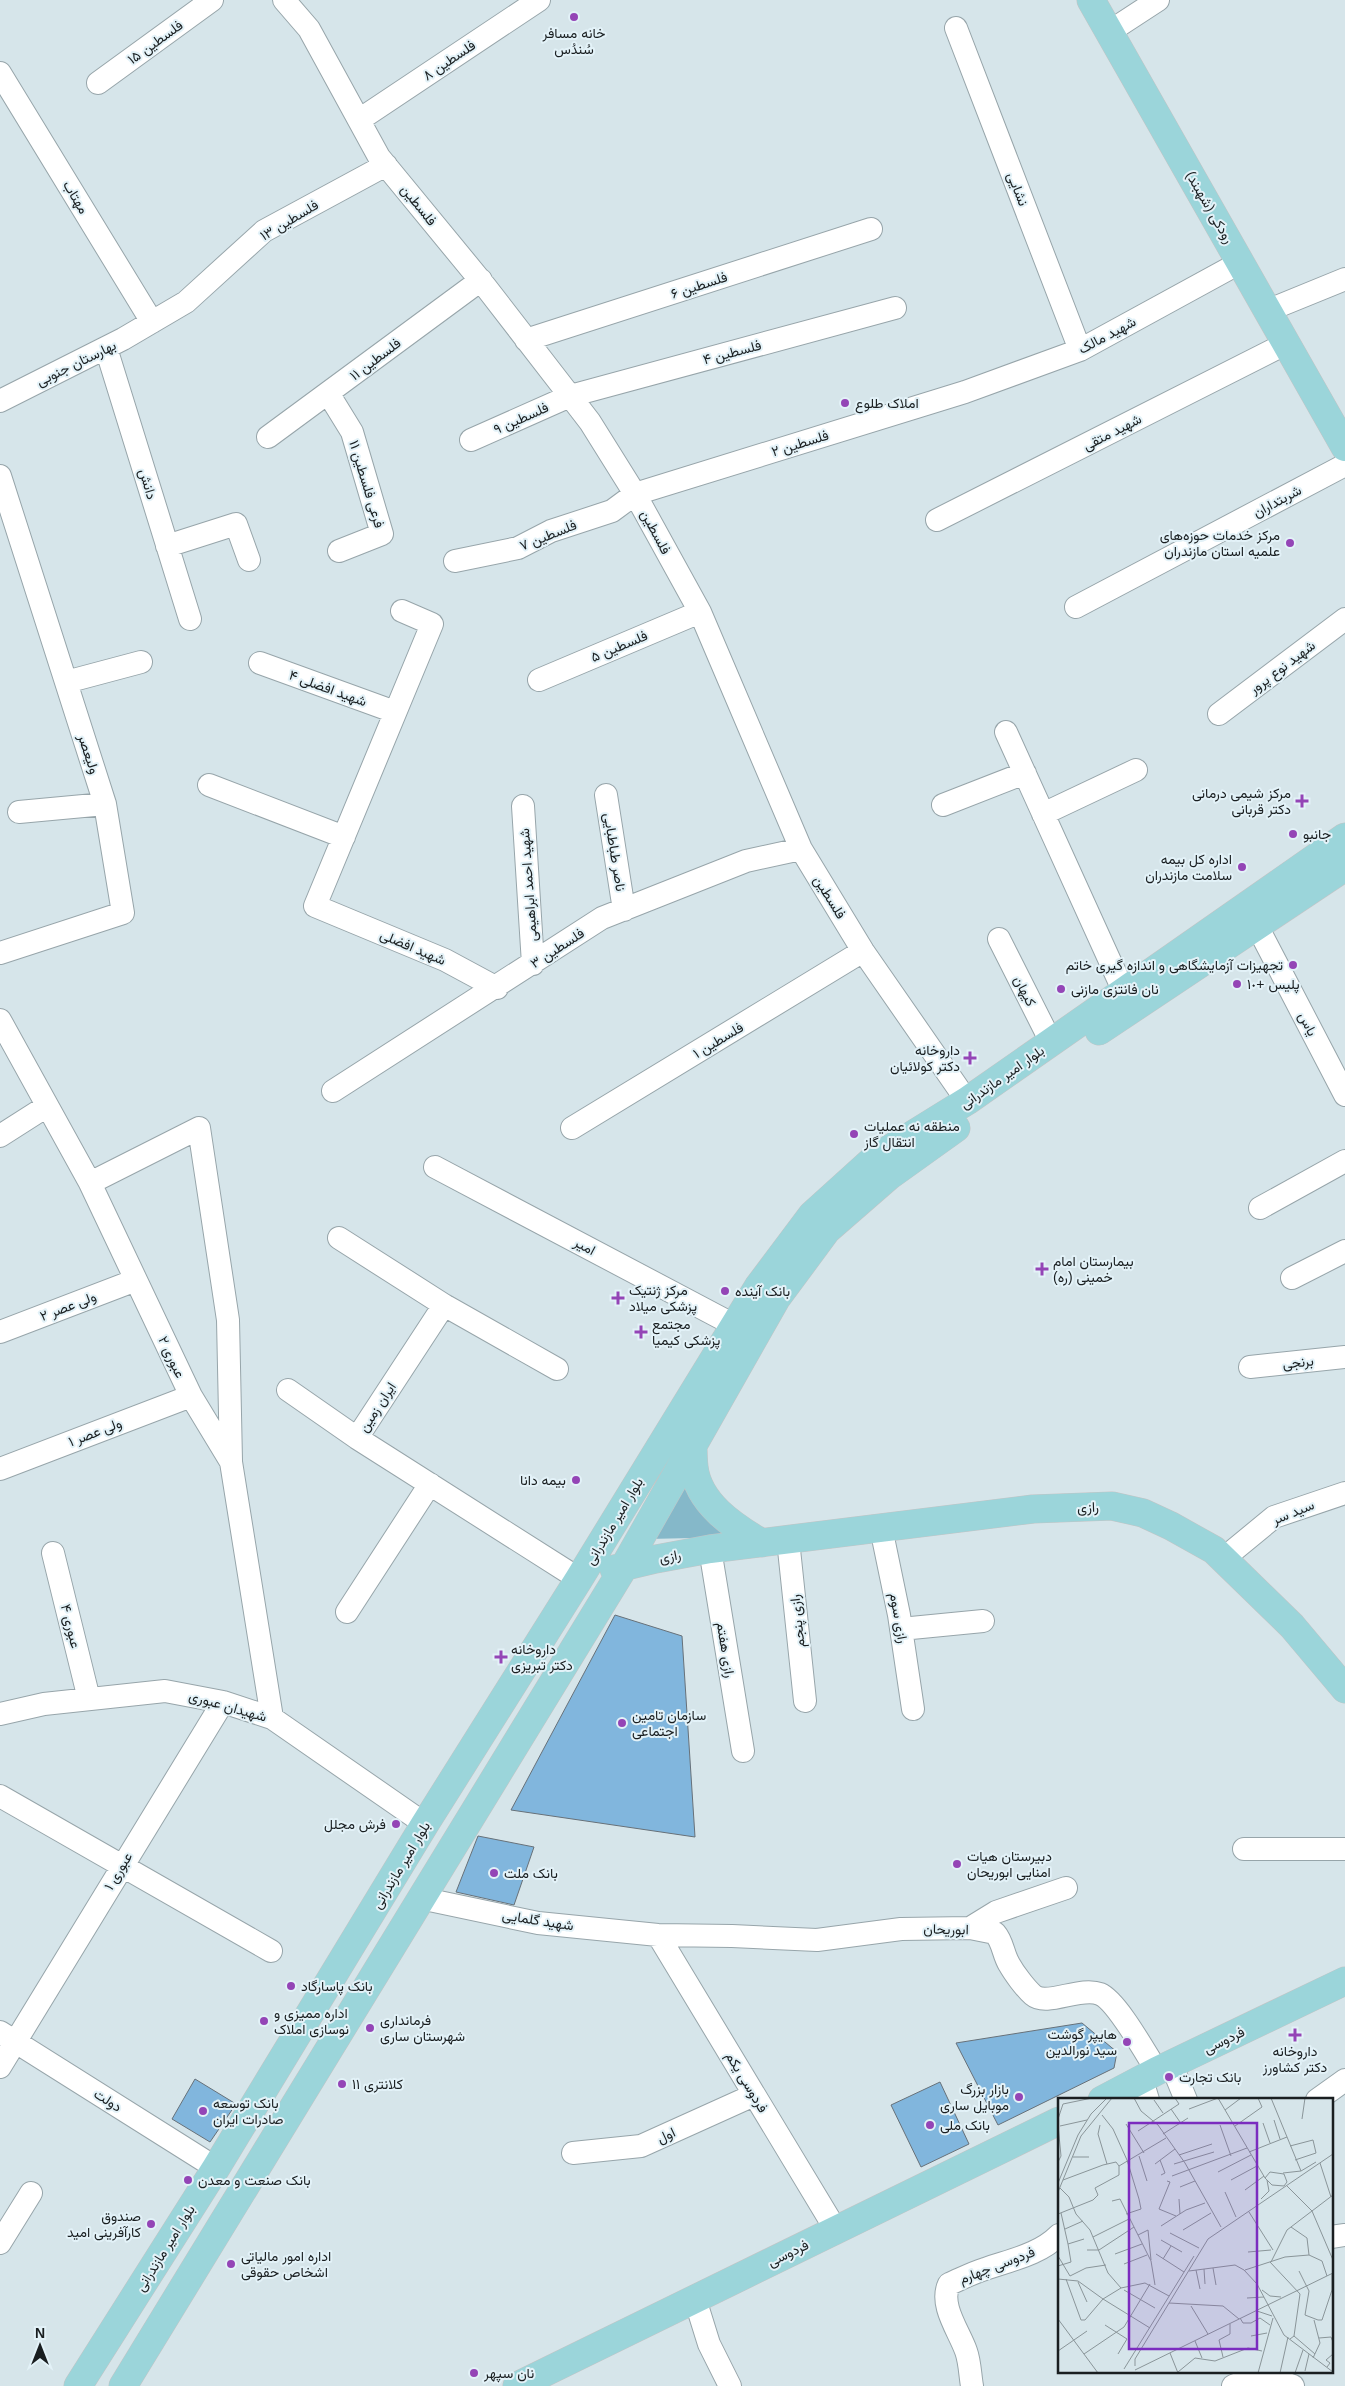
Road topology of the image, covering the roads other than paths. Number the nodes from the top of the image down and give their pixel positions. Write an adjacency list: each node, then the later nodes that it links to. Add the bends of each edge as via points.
1 (212, 0): 9 (street, فلسطین ۱۵)
2 (284, 0): 10 (street, فلسطین, via 309,29)
3 (539, 0): 10 (street, فلسطین ۸)
4 (1091, 0): 7 (main road, رودکی (شهبند))
5 (1158, 0): 7 (street)
6 (956, 28): 22 (street, نشایی)
7 (1109, 32): 13 (main road, رودکی (شهبند))
8 (0, 73): 18 (street, مهتاب)
9 (98, 83)
10 (359, 120): 11 (street, فلسطین)
11 (386, 165): 15 (street, فلسطین); 18 (street, فلسطین ۱۳, via 264,231 186,302)
12 (871, 229): 19 (street, فلسطین ۶)
13 (1241, 262): 17 (main road, رودکی (شهبند)); 22 (street, شهید مالک)
14 (1345, 279): 17 (street)
15 (481, 280): 19 (street, فلسطین); 24 (street, فلسطین ۱۱)
16 (895, 308): 25 (street, فلسطین ۴)
17 (1269, 310): 20 (main road, رودکی (شهبند))
18 (152, 322): 21 (street, بهارستان جنوبی)
19 (526, 340): 25 (street, فلسطین)
20 (1286, 344): 27 (main road, رودکی (شهبند)); 34 (street, شهید متقی)
21 (106, 348): 26 (street, بهارستان جنوبی); 35 (street, دانش)
22 (1080, 350): 23 (street, شهید مالک)
23 (965, 392): 33 (street, فلسطین ۲)
24 (328, 393): 28 (street, فلسطین ۱۱); 36 (street, فرعی فلسطین ۱۱, via 352,432 382,534)
25 (570, 396): 29 (street, فلسطین ۹); 33 (street, فلسطین)
26 (0, 401)
27 (1337, 422): 30 (main road, رودکی (شهبند))
28 (268, 437)
29 (471, 440)
30 (1345, 447)
31 (1345, 465): 39 (street, شربتداران)
32 (0, 476): 47 (street, ولیعصر)
33 (636, 494): 38 (street, فلسطین ۷, via 612,511 551,530 518,548); 41 (street, فلسطین)
34 (937, 520)
35 (168, 546): 37 (street, via 236,524); 42 (street, دانش)
36 (339, 551)
37 (249, 560)
38 (455, 561)
39 (1076, 607)
40 (402, 611): 48 (street, via 432,624)
41 (700, 612): 46 (street, فلسطین ۵); 62 (street, فلسطین)
42 (190, 619)
43 (1345, 619): 49 (street, شهید نوع پرور)
44 (141, 662): 47 (street)
45 (260, 664): 48 (street, شهید افضلی ۴)
46 (539, 680)
47 (66, 682): 55 (street, ولیعصر)
48 (395, 712): 60 (street)
49 (1219, 714)
50 (1006, 732): 52 (street)
51 (1136, 770): 59 (street)
52 (1024, 773): 57 (street); 59 (street)
53 (209, 784): 60 (street)
54 (606, 795): 64 (street, ناصر طباطبایی)
55 (105, 804): 58 (street); 68 (street, ولیعصر, via 123,913)
56 (523, 806): 69 (street, شهید احمد ابراهیمی)
57 (944, 806)
58 (19, 812)
59 (1043, 814): 71 (street)
60 (344, 837): 70 (street, شهید افضلی, via 315,906 445,960)
61 (1345, 837): 71 (main road, بلوار امیر مازندرانی)
62 (801, 849): 64 (street, فلسطین ۳, via 746,860); 67 (street, فلسطین)
63 (1345, 867): 65 (main road, بلوار امیر مازندرانی)
64 (624, 910): 69 (street, فلسطین ۳, via 602,918)
65 (1257, 926): 75 (street, یاس); 97 (main road, بلوار امیر مازندرانی, via 975,1114 890,1176 827,1230 776,1299)
66 (999, 939): 73 (street, کیهان)
67 (863, 951): 76 (street, فلسطین); 78 (street, فلسطین ۱)
68 (0, 953)
69 (533, 964): 70 (street, فلسطین ۳)
70 (496, 988): 74 (street, فلسطین ۳)
71 (1124, 992): 73 (main road, بلوار امیر مازندرانی)
72 (0, 1020): 77 (street, عبوری ۲)
73 (1051, 1042): 76 (main road, بلوار امیر مازندرانی)
74 (333, 1091)
75 (1345, 1095)
76 (967, 1101): 89 (main road, بلوار امیر مازندرانی, via 875,1158 812,1215 758,1287)
77 (47, 1106): 79 (street); 82 (street, عبوری ۲)
78 (572, 1128)
79 (0, 1136)
80 (1345, 1162): 83 (street)
81 (436, 1167): 89 (street, امیر)
82 (90, 1184): 87 (street, عبوری ۲); 98 (street, via 199,1128 228,1320)
83 (1260, 1208)
84 (339, 1238): 88 (street)
85 (1345, 1251): 86 (street)
86 (1292, 1278)
87 (136, 1280): 90 (street, ولی عصر ۲); 95 (street, عبوری ۲)
88 (444, 1304): 93 (street); 96 (street, ایران زمین)
89 (734, 1326): 108 (main road, بلوار امیر مازندرانی)
90 (0, 1332)
91 (1345, 1356): 92 (street, برنجی)
92 (1250, 1367)
93 (557, 1369)
94 (288, 1390): 96 (street)
95 (191, 1396): 98 (street, عبوری ۲); 99 (street, ولی عصر ۱)
96 (356, 1438): 100 (street, ایران زمین)
97 (693, 1443): 103 (main road, via 694,1467 700,1488 718,1512 733,1526); 107 (main road, بلوار امیر مازندرانی)
98 (231, 1462): 118 (street, عبوری ۲)
99 (0, 1469)
100 (430, 1484): 108 (street, ایران زمین); 109 (street)
101 (1345, 1493): 106 (street, سید سر, via 1274,1517)
102 (881, 1528): 103 (main road, رازی); 106 (main road, رازی, via 1033,1509 1112,1506 1171,1526); 111 (street, رازی سوم)
103 (775, 1542): 104 (main road, رازی); 114 (street, رازی پنجم)
104 (710, 1549): 107 (main road, رازی); 119 (street, رازی هفتم)
105 (54, 1553): 113 (street, عبوری ۴)
106 (1223, 1558): 112 (main road, رازی, via 1292,1626)
107 (624, 1567): 108 (main road, رازی); 126 (main road, بلوار امیر مازندرانی)
108 (579, 1579): 121 (main road, بلوار امیر مازندرانی)
109 (348, 1612)
110 (983, 1621): 111 (street)
111 (901, 1629): 116 (street, رازی سوم)
112 (1345, 1689)
113 (89, 1699): 115 (street, شهیدان عبوری, via 165,1690); 117 (street, شهیدان عبوری, via 44,1704)
114 (805, 1701)
115 (223, 1702): 118 (street, شهیدان عبوری); 124 (street, عبوری ۱)
116 (913, 1709)
117 (0, 1714)
118 (272, 1718): 121 (street, شهیدان عبوری)
119 (743, 1751)
120 (0, 1796): 124 (street)
121 (425, 1824): 141 (main road, بلوار امیر مازندرانی)
122 (1244, 1849): 123 (street)
123 (1345, 1849)
124 (122, 1865): 129 (street); 131 (street, عبوری ۱)
125 (1066, 1888): 127 (street, via 996,1912)
126 (420, 1898): 128 (street, شهید گلمایی, via 538,1923); 150 (main road, بلوار امیر مازندرانی)
127 (970, 1928): 128 (street, ابوریحان, via 901,1929 817,1940); 133 (street, ابوریحان, via 995,1933 1000,1938 1009,1964 1033,1995 1044,1999 1082,1991 1101,1994 1118,2011)
128 (658, 1935): 135 (street, فردوسی یکم)
129 (271, 1951)
130 (1343, 1981): 133 (main road, فردوسی)
131 (8, 2037): 132 (street, عبوری ۱); 141 (street, دولت)
132 (0, 2067)
133 (1155, 2079): 136 (main road, فردوسی); 137 (street)
134 (1345, 2080): 138 (street)
135 (754, 2095): 140 (street, اول, via 641,2146); 143 (street, فردوسی یکم)
136 (1107, 2098)
137 (1183, 2098)
138 (1320, 2098)
139 (1058, 2121): 143 (main road, فردوسی)
140 (573, 2153)
141 (216, 2168): 149 (main road, بلوار امیر مازندرانی)
142 (31, 2193): 147 (street)
143 (836, 2230): 148 (main road, فردوسی)
144 (1345, 2235): 146 (street)
145 (1058, 2236): 153 (street, فردوسی چهارم, via 1020,2258 949,2284 945,2291 946,2301 967,2352)
146 (1332, 2237)
147 (0, 2243)
148 (695, 2299): 151 (main road, فردوسی); 152 (street, via 709,2344)
149 (78, 2386)
150 (123, 2386)
151 (517, 2386)
152 (730, 2386)
153 (972, 2386)
154 (1233, 2386): 155 (street, via 1253,2378 1275,2379)
155 (1293, 2386)

